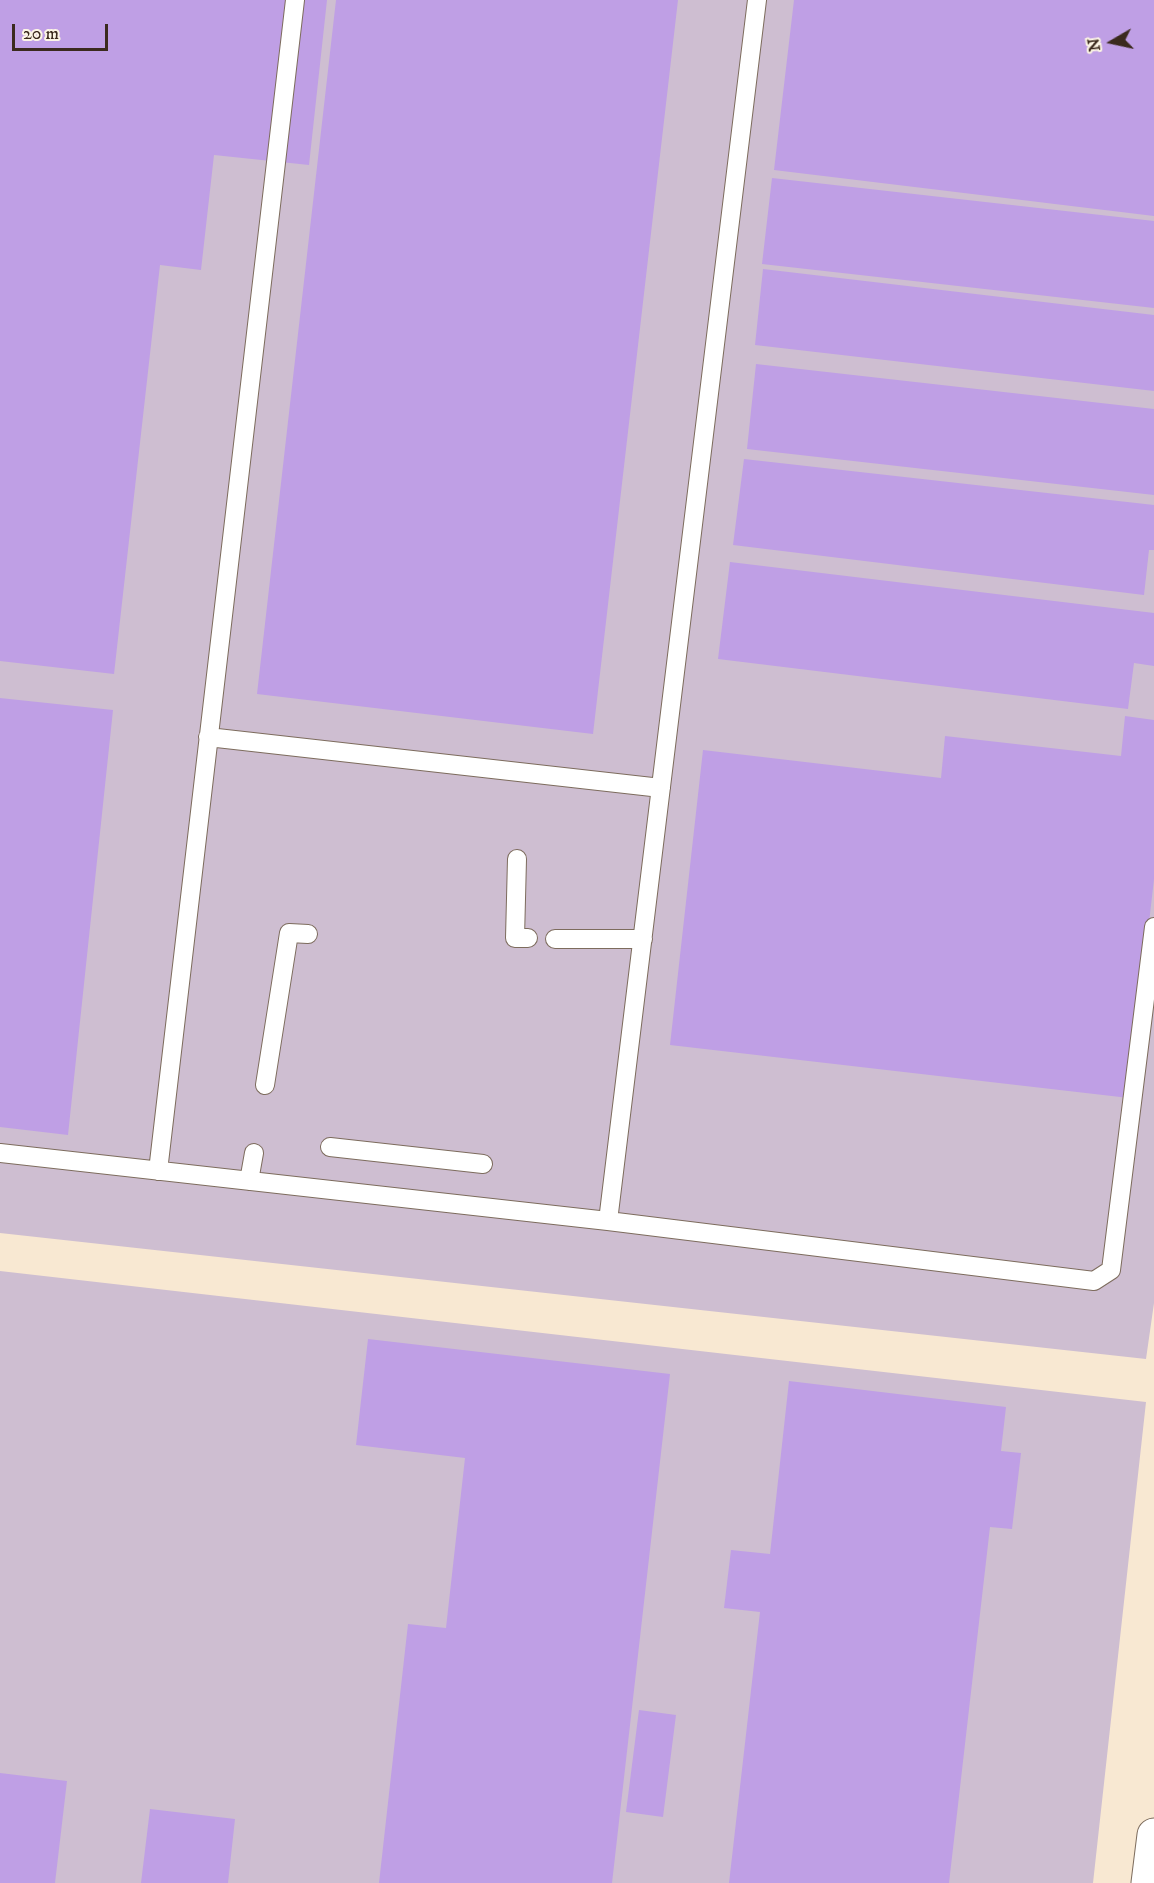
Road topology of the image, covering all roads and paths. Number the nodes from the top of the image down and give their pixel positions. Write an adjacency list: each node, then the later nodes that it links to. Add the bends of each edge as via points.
1 (295, 0): 3 (lane)
2 (757, 0): 4 (lane)
3 (208, 737): 4 (lane); 16 (lane)
4 (661, 788): 10 (lane)
5 (517, 859): 8 (lane, via 514,938)
6 (1154, 927): 18 (lane, via 1111,1270 1094,1281)
7 (308, 934): 11 (lane, via 289,933)
8 (528, 938)
9 (555, 939): 10 (lane)
10 (643, 939): 18 (lane)
11 (265, 1085)
12 (330, 1147): 15 (lane)
13 (0, 1153): 16 (lane)
14 (254, 1153): 17 (lane)
15 (483, 1164)
16 (158, 1171): 17 (lane)
17 (249, 1181): 18 (lane)
18 (608, 1221)
19 (1154, 1835): 20 (highway)
20 (1148, 1883)

